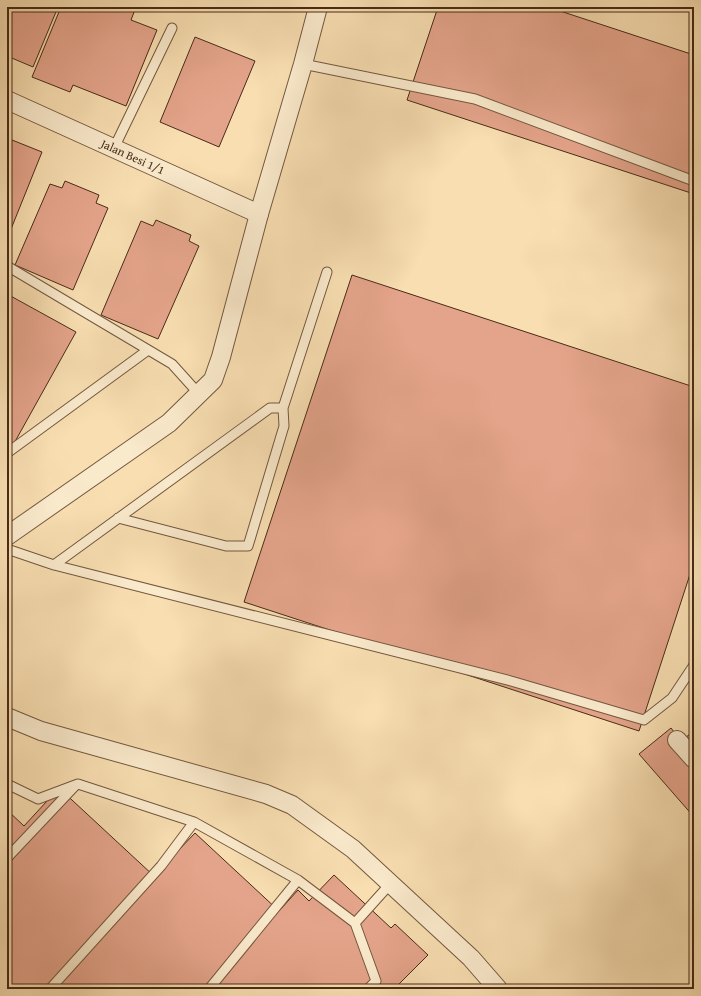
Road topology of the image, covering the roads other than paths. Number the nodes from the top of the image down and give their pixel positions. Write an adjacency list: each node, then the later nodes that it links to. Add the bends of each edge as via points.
1 (318, 7): 4 (street)
2 (323, 7): 4 (lane)
3 (172, 28): 7 (lane)
4 (310, 38): 5 (street)
5 (303, 64): 8 (lane, via 475,99); 9 (street)
6 (7, 100): 7 (street, Jalan Besi 1/1)
7 (114, 148): 9 (street, Jalan Besi 1/1)
8 (694, 181)
9 (259, 214): 13 (street, via 221,357 213,380)
10 (7, 266): 12 (lane)
11 (327, 272): 14 (lane)
12 (148, 350): 13 (lane, via 172,364); 15 (lane)
13 (199, 394): 17 (street, via 169,423)
14 (283, 408): 16 (lane, via 270,408); 16 (lane, via 284,426 248,546 226,546)
15 (7, 453)
16 (118, 518): 19 (lane)
17 (7, 536)
18 (7, 550): 19 (lane)
19 (54, 564): 20 (lane, via 511,681 644,720 672,698)
20 (694, 665)
21 (7, 717): 29 (street, via 41,731 266,794 292,805 353,849)
22 (678, 740): 23 (street)
23 (694, 759)
24 (7, 784): 25 (lane, via 38,799)
25 (78, 784): 26 (lane); 27 (lane)
26 (194, 822): 28 (lane); 31 (lane, via 161,866)
27 (7, 858)
28 (298, 880): 30 (lane); 32 (lane)
29 (391, 883): 30 (lane); 34 (street, via 470,958)
30 (355, 923): 33 (lane, via 376,981)
31 (50, 989)
32 (209, 989)
33 (368, 989)
34 (498, 989)

